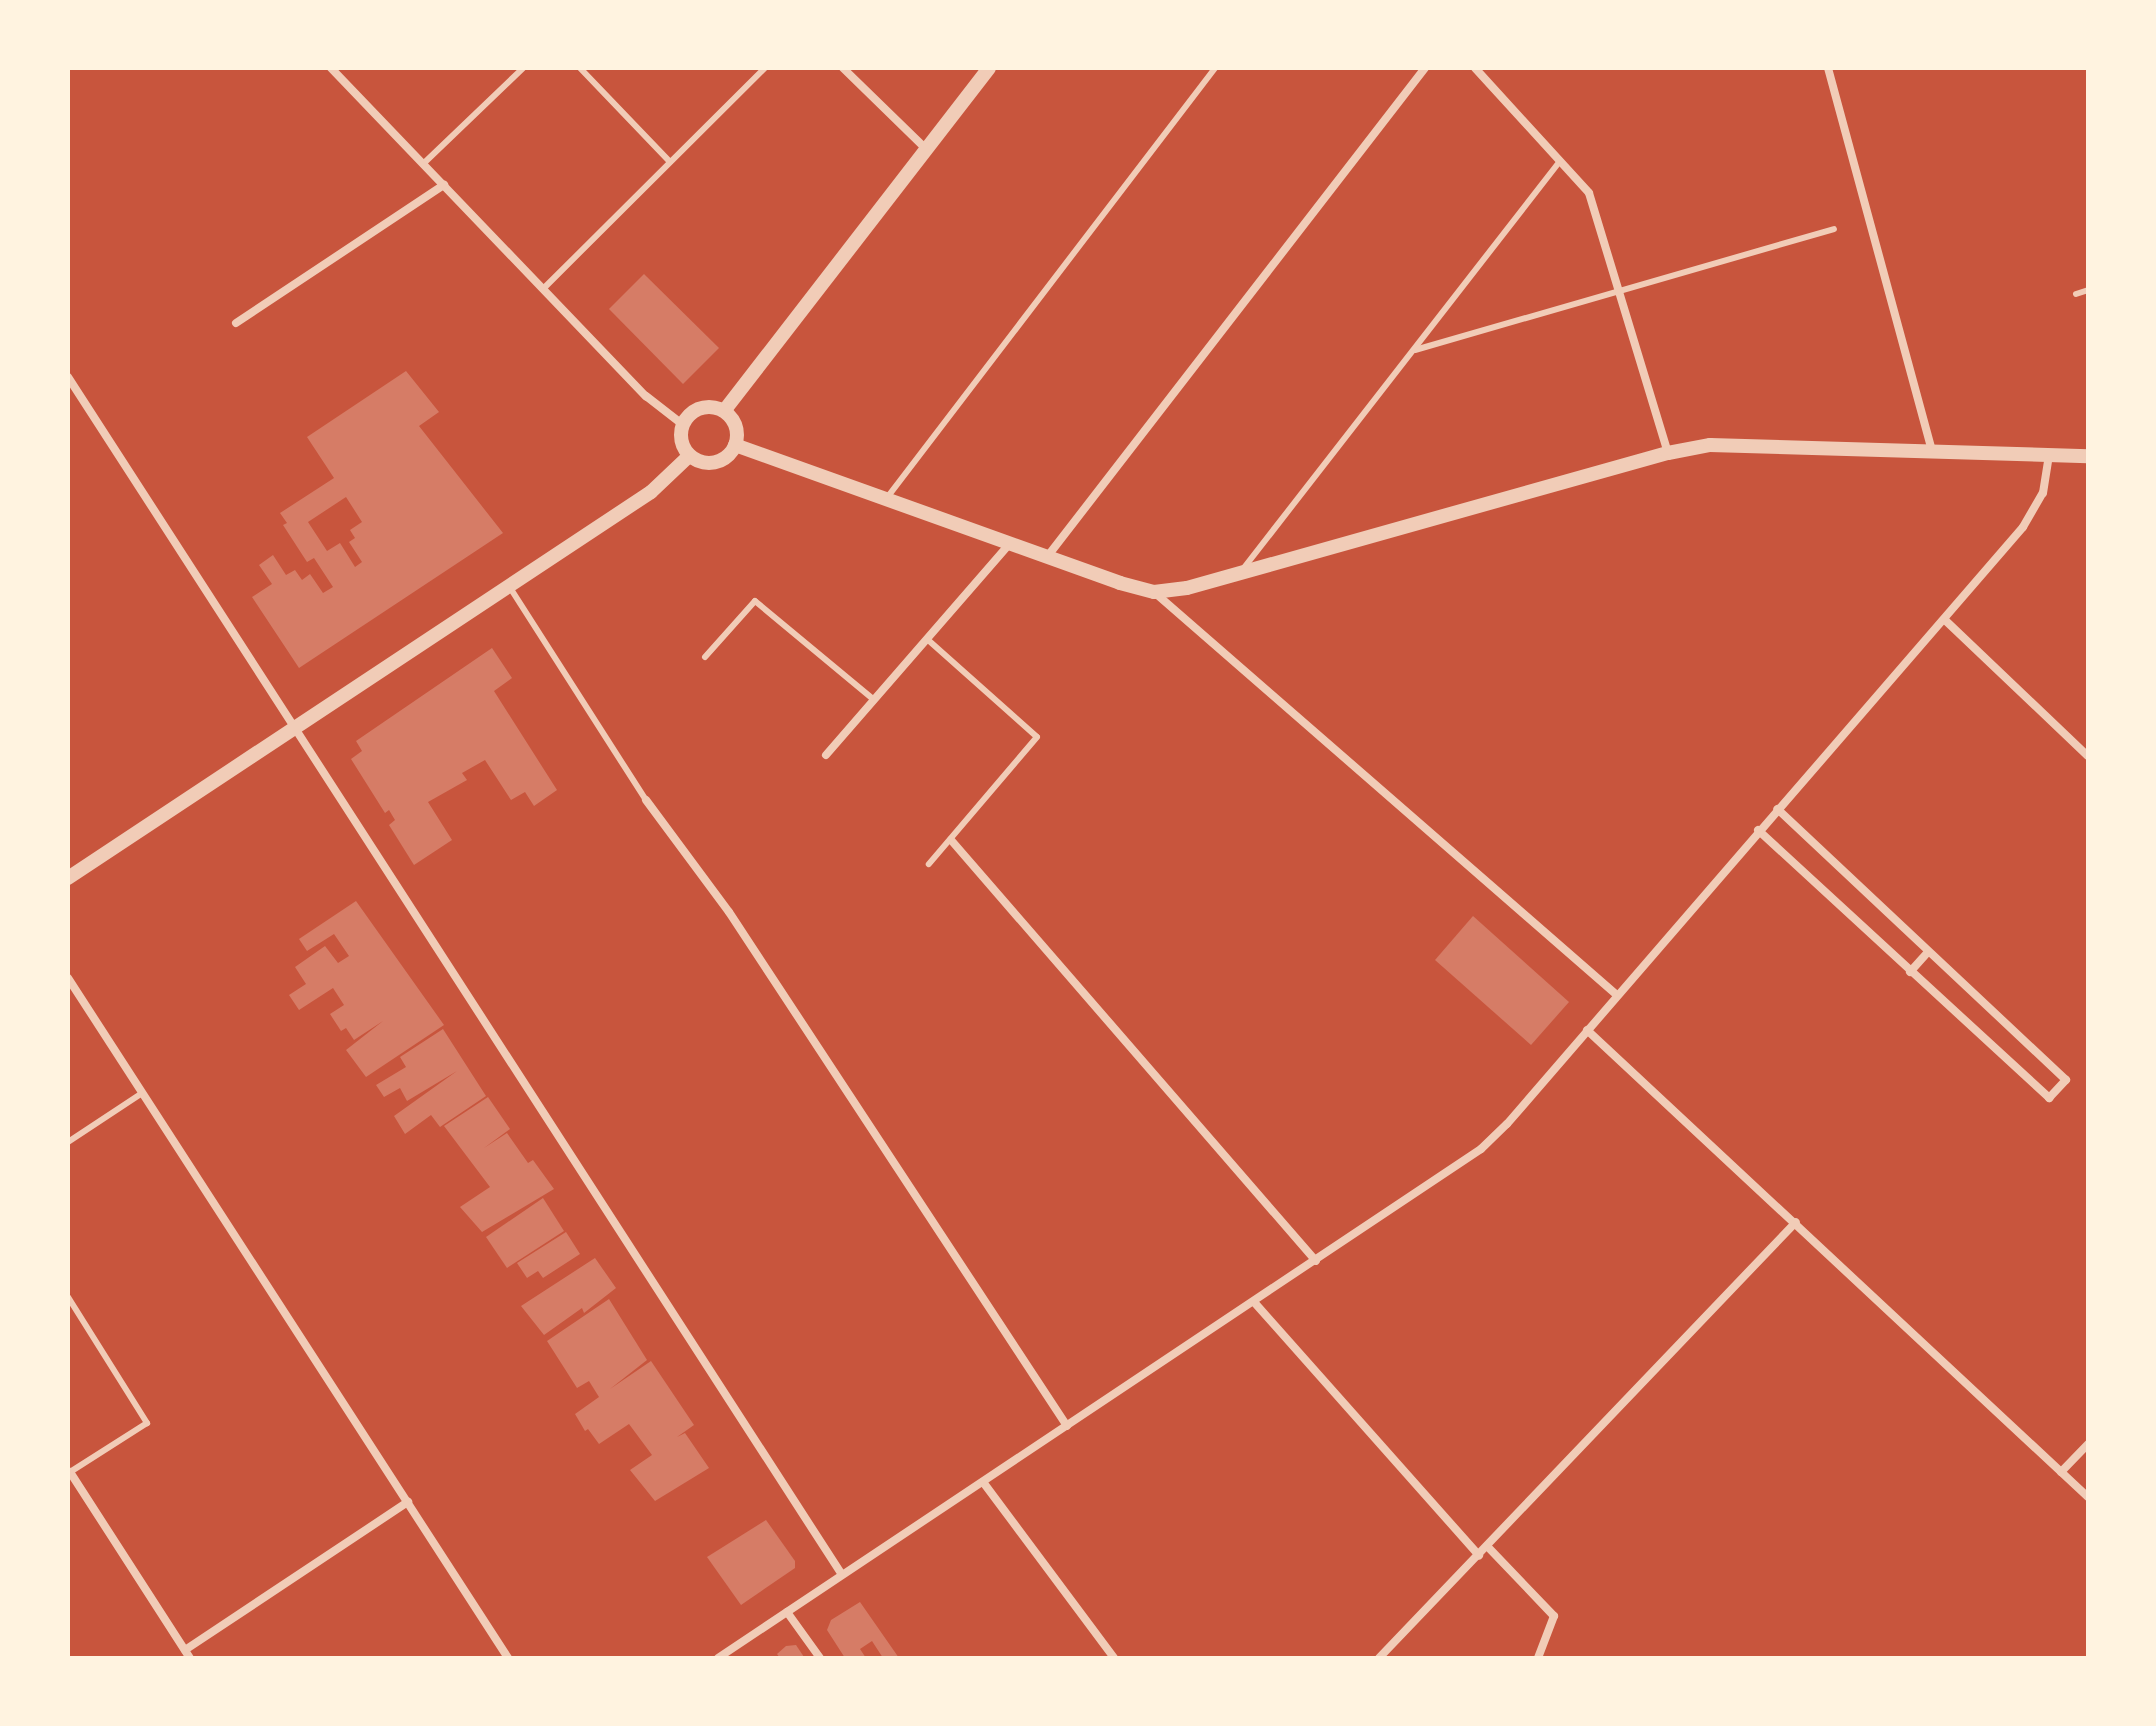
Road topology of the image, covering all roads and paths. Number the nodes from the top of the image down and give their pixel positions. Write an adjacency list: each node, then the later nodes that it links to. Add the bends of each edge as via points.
1 (331, 68): 14 (street)
2 (523, 68): 14 (lane)
3 (580, 68): 13 (lane)
4 (765, 68): 13 (lane)
5 (843, 68): 11 (street)
6 (989, 68): 11 (street)
7 (1215, 68): 32 (lane)
8 (1425, 68): 34 (street)
9 (1475, 68): 12 (street)
10 (1828, 68): 27 (street)
11 (927, 150): 24 (street)
12 (1560, 161): 19 (street, via 1589,193); 22 (lane)
13 (670, 162): 17 (lane)
14 (423, 164): 15 (street)
15 (444, 185): 17 (street); 21 (street)
16 (1834, 229): 19 (lane)
17 (543, 289): 25 (street, via 646,396)
18 (2088, 290): 20 (lane)
19 (1618, 294): 22 (lane); 28 (street)
20 (2076, 294)
21 (236, 323)
22 (1415, 350): 35 (lane)
23 (68, 377): 42 (street)
24 (724, 411): 25 (street, via 700,408); 26 (street, via 736,426)
25 (682, 424): 29 (street, via 681,441)
26 (735, 445): 29 (street, via 715,463); 32 (street)
27 (1932, 451): 28 (street, via 1731,444); 31 (street)
28 (1668, 453): 35 (street)
29 (689, 456): 36 (street, via 651,492)
30 (2088, 456): 31 (street)
31 (2049, 457): 38 (street, via 2043,493 2032,514)
32 (886, 499): 33 (street)
33 (1010, 543): 34 (street); 39 (street)
34 (1047, 557): 37 (street)
35 (1238, 575): 37 (street)
36 (509, 586): 42 (street); 45 (lane)
37 (1154, 592): 54 (street)
38 (1945, 620): 44 (street); 46 (street)
39 (927, 639): 41 (street); 48 (lane, via 1037,737)
40 (705, 657): 41 (lane, via 755,601)
41 (872, 698): 43 (street)
42 (295, 726): 50 (street); 71 (street)
43 (826, 755)
44 (2088, 756)
45 (646, 800): 62 (street, via 729,912)
46 (1777, 809): 47 (street); 51 (street)
47 (1758, 830): 52 (street); 54 (street)
48 (951, 840): 49 (lane); 59 (street)
49 (929, 864)
50 (68, 878)
51 (1928, 952): 52 (street); 52 (street, via 2066,1080 2049,1098)
52 (1910, 972)
53 (68, 978): 56 (street)
54 (1617, 995): 55 (street)
55 (1587, 1030): 58 (street); 59 (street, via 1481,1149)
56 (142, 1093): 57 (lane); 68 (street)
57 (68, 1142)
58 (1796, 1222): 65 (street); 69 (street)
59 (1316, 1261): 61 (street)
60 (68, 1297): 64 (lane, via 147,1423)
61 (1254, 1302): 62 (street); 70 (street)
62 (1067, 1426): 66 (street)
63 (2088, 1444): 65 (street)
64 (70, 1472): 73 (street)
65 (2061, 1472): 67 (street)
66 (983, 1482): 71 (street); 77 (street)
67 (2088, 1497)
68 (408, 1502): 73 (street); 74 (street)
69 (1487, 1546): 70 (street); 79 (street, via 1554,1616)
70 (1479, 1555): 78 (street)
71 (842, 1575): 72 (street)
72 (787, 1612): 75 (street); 76 (street)
73 (188, 1654)
74 (508, 1658)
75 (718, 1658)
76 (820, 1658)
77 (1114, 1658)
78 (1379, 1658)
79 (1538, 1658)

